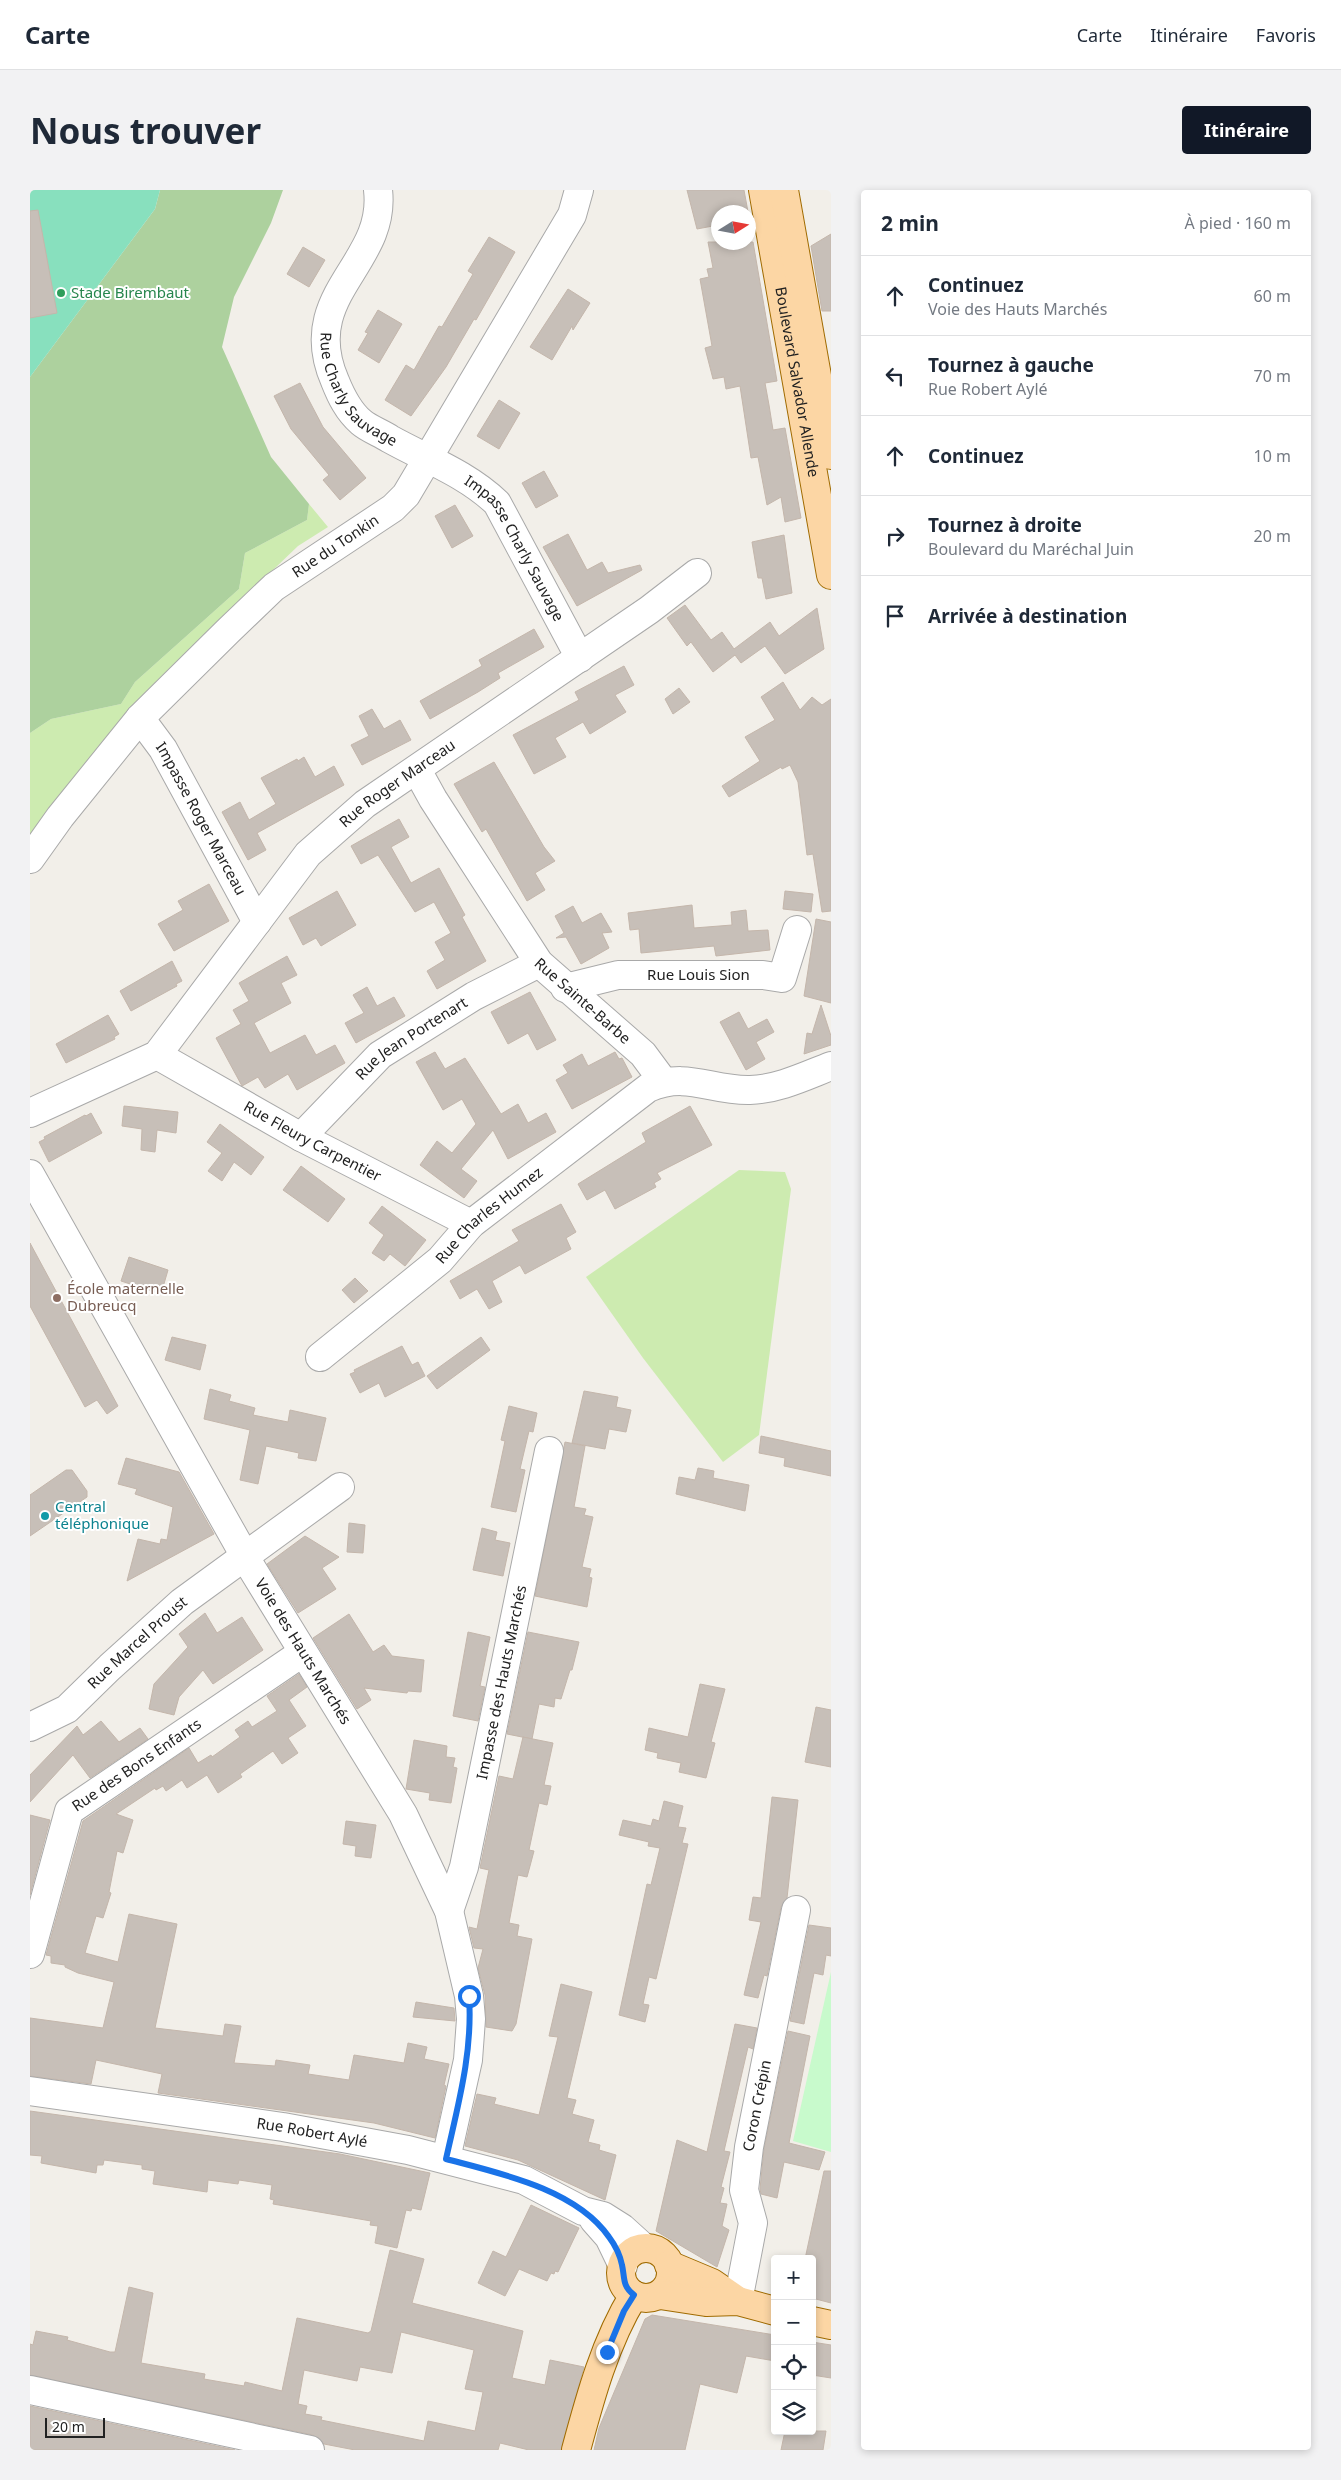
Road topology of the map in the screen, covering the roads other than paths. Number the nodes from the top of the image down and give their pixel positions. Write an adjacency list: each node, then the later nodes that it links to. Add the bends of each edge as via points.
1 (378, 190): 7 (street, Rue Charly Sauvage, via 371,237 329,310 324,337 327,358 343,398 362,422)
2 (579, 190): 7 (street, Rue du Tonkin, via 572,216)
3 (763, 190): 10 (main road, Boulevard Salvador Allende)
4 (773, 190): 8 (street)
5 (784, 190): 6 (main road, Boulevard Salvador Allende)
6 (831, 455)
7 (428, 459): 11 (street, Impasse Charly Sauvage, via 480,486 497,503); 12 (street, Rue du Tonkin, via 406,495 393,508 274,587)
8 (831, 514)
9 (697, 574): 11 (street, Rue Roger Marceau)
10 (831, 575)
11 (580, 658): 13 (street, Rue Roger Marceau)
12 (140, 718): 14 (street, Rue du Tonkin); 15 (street, Impasse Roger Marceau, via 163,748)
13 (417, 770): 15 (street, Rue Roger Marceau, via 365,804 308,854); 17 (street, Rue Sainte-Barbe)
14 (30, 858)
15 (258, 922): 19 (street, Rue Roger Marceau)
16 (797, 930): 18 (street, Rue Louis Sion, via 782,978 763,975 618,975)
17 (539, 963): 18 (street, Rue Sainte-Barbe); 23 (street, Rue Jean Portenart, via 474,996 380,1055)
18 (565, 988): 21 (street, Rue Sainte-Barbe, via 642,1054)
19 (157, 1055): 22 (street); 23 (street, Rue Fleury Carpentier)
20 (831, 1066): 21 (street, via 779,1086 750,1090 688,1081)
21 (663, 1081): 25 (street, Rue Charles Humez, via 648,1088)
22 (30, 1112)
23 (301, 1138): 25 (street, Rue Fleury Carpentier)
24 (30, 1174): 29 (street, Voie des Hauts Marchés)
25 (471, 1224): 26 (street, Rue Charles Humez, via 440,1260)
26 (320, 1357)
27 (549, 1451): 33 (street, Impasse des Hauts Marchés, via 464,1867)
28 (340, 1487): 29 (street, Rue Marcel Proust)
29 (244, 1556): 30 (street, Voie des Hauts Marchés); 31 (street, Rue Marcel Proust, via 182,1602 67,1709)
30 (302, 1653): 33 (street, Voie des Hauts Marchés, via 404,1814); 34 (street, Rue des Bons Enfants, via 69,1811)
31 (30, 1727)
32 (796, 1910): 42 (street, Coron Crépin, via 749,2147 744,2190 754,2223)
33 (449, 1911): 36 (street, Voie des Hauts Marchés, via 469,1996 471,2019 468,2060)
34 (30, 1954)
35 (30, 2091): 36 (street, Rue Robert Aylé, via 283,2127)
36 (446, 2159): 37 (street, Rue Robert Aylé, via 524,2180)
37 (583, 2211): 38 (street, Rue Robert Aylé, via 603,2216); 40 (street, Rue Robert Aylé, via 609,2236)
38 (643, 2247): 39 (main road, via 660,2251); 40 (main road, via 627,2258)
39 (669, 2265): 41 (main road, via 668,2282); 42 (main road, via 712,2283)
40 (623, 2266): 41 (main road, via 627,2290)
41 (647, 2295): 42 (main road, via 706,2302); 48 (main road, via 620,2320)
42 (738, 2301): 43 (main road)
43 (771, 2310)
44 (816, 2322): 45 (main road)
45 (831, 2326)
46 (30, 2390): 47 (street)
47 (310, 2450)
48 (576, 2450)

